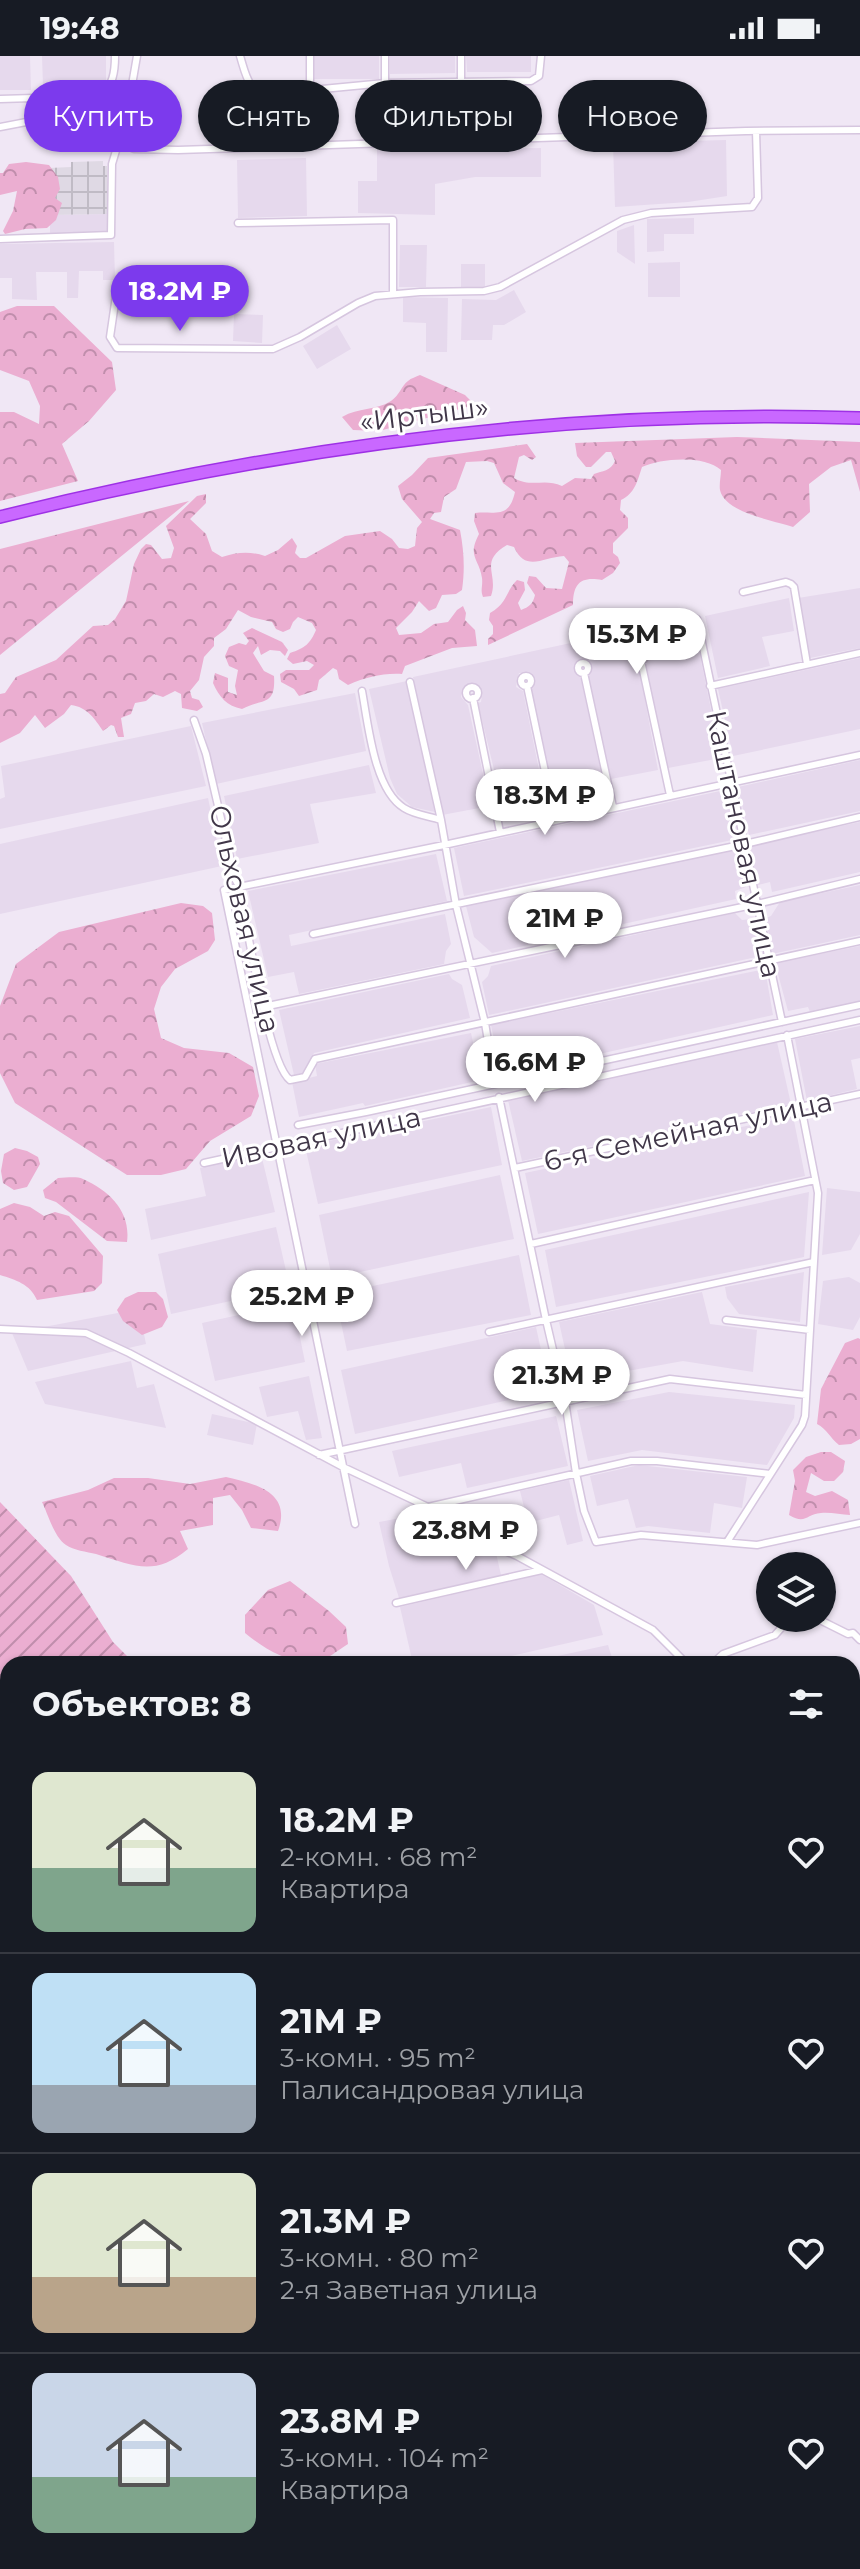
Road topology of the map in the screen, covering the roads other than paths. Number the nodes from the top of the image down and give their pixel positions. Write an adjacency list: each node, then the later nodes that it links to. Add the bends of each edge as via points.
1 (115, 56): 14 (street, via 112,81 97,98)
2 (137, 56): 8 (street)
3 (240, 56): 9 (street)
4 (310, 56): 10 (street)
5 (385, 56): 11 (street)
6 (461, 56): 12 (street)
7 (541, 56): 13 (street, via 541,71)
8 (133, 80)
9 (247, 80)
10 (310, 80)
11 (385, 80)
12 (461, 80)
13 (532, 80)
14 (0, 99)
15 (24, 122): 16 (street)
16 (0, 127)
17 (860, 130): 18 (street)
18 (756, 131): 19 (street); 23 (street, via 758,198 752,207 651,213 623,220 514,281 484,291)
19 (182, 150)
20 (115, 152): 22 (street, via 109,236)
21 (238, 223): 23 (street, via 393,220)
22 (0, 239)
23 (393, 294): 24 (street, via 358,303 273,349 117,348 110,337)
24 (116, 296)
25 (860, 418): 26 (highway, «Иртыш», via 642,419 412,439 257,463)
26 (0, 517)
27 (743, 592): 31 (street, via 786,582 794,587)
28 (697, 619): 35 (street, Каштановая улица)
29 (860, 653): 31 (street)
30 (641, 661): 41 (street)
31 (807, 664): 35 (street)
32 (584, 673): 42 (street)
33 (410, 682): 45 (street)
34 (527, 686): 44 (street)
35 (710, 686): 40 (street, Каштановая улица)
36 (362, 691): 45 (street, via 380,773 391,793 407,810)
37 (473, 698): 46 (street)
38 (194, 720): 50 (street, Ольховая улица)
39 (860, 755): 40 (street)
40 (731, 782): 41 (street); 47 (street, Каштановая улица)
41 (670, 795): 42 (street)
42 (613, 807): 44 (street)
43 (860, 817): 47 (street)
44 (555, 819): 46 (street)
45 (441, 820): 48 (street)
46 (500, 832): 48 (street)
47 (745, 844): 51 (street, Каштановая улица); 52 (street)
48 (444, 845): 50 (street); 52 (street)
49 (860, 879): 51 (street)
50 (239, 886): 58 (street, Ольховая улица); 68 (street, via 224,890)
51 (757, 904): 55 (street, Каштановая улица); 56 (street)
52 (456, 905): 53 (street); 56 (street)
53 (313, 934)
54 (860, 941): 55 (street)
55 (768, 962): 60 (street, Каштановая улица); 61 (street)
56 (470, 965): 58 (street); 61 (street)
57 (860, 1005): 60 (street, Ивовая улица)
58 (263, 1007): 61 (street, Ольховая улица, via 286,1078 295,1080 305,1077 315,1059)
59 (860, 1020): 62 (street, Ивовая улица)
60 (782, 1022): 63 (street, Ивовая улица)
61 (485, 1023): 63 (street)
62 (787, 1035): 65 (street, Ивовая улица); 66 (street)
63 (495, 1083): 67 (street, Ивовая улица)
64 (860, 1094): 66 (street, 6-я Семейная улица)
65 (499, 1097): 68 (street, Ивовая улица); 70 (street)
66 (802, 1107): 70 (street, 6-я Семейная улица); 71 (street)
67 (298, 1125)
68 (279, 1146): 69 (street, Ивовая улица); 81 (street)
69 (204, 1163)
70 (515, 1168): 72 (street)
71 (815, 1180): 72 (street); 73 (street)
72 (531, 1244): 74 (street)
73 (814, 1262): 74 (street); 77 (street)
74 (546, 1320): 78 (street); 80 (street)
75 (726, 1320): 77 (street)
76 (0, 1329): 82 (street, via 86,1333)
77 (810, 1330): 79 (street)
78 (489, 1332)
79 (806, 1395): 80 (street, via 670,1379); 85 (street, via 802,1425)
80 (565, 1401): 81 (street); 84 (street)
81 (340, 1451): 82 (street); 83 (street)
82 (319, 1455): 83 (street)
83 (343, 1467): 86 (street); 88 (street)
84 (576, 1473): 85 (street, via 649,1460); 86 (street); 90 (street, via 596,1542 641,1535)
85 (770, 1474): 89 (street)
86 (428, 1507): 92 (street, via 479,1540)
87 (860, 1523): 91 (street)
88 (355, 1524)
89 (737, 1525): 90 (street); 91 (street)
90 (727, 1542): 91 (street)
91 (746, 1545)
92 (542, 1570): 93 (street); 97 (street, via 653,1630)
93 (396, 1603)
94 (836, 1628): 96 (street)
95 (778, 1632): 98 (street)
96 (860, 1640)
97 (679, 1656)
98 (721, 1656)

